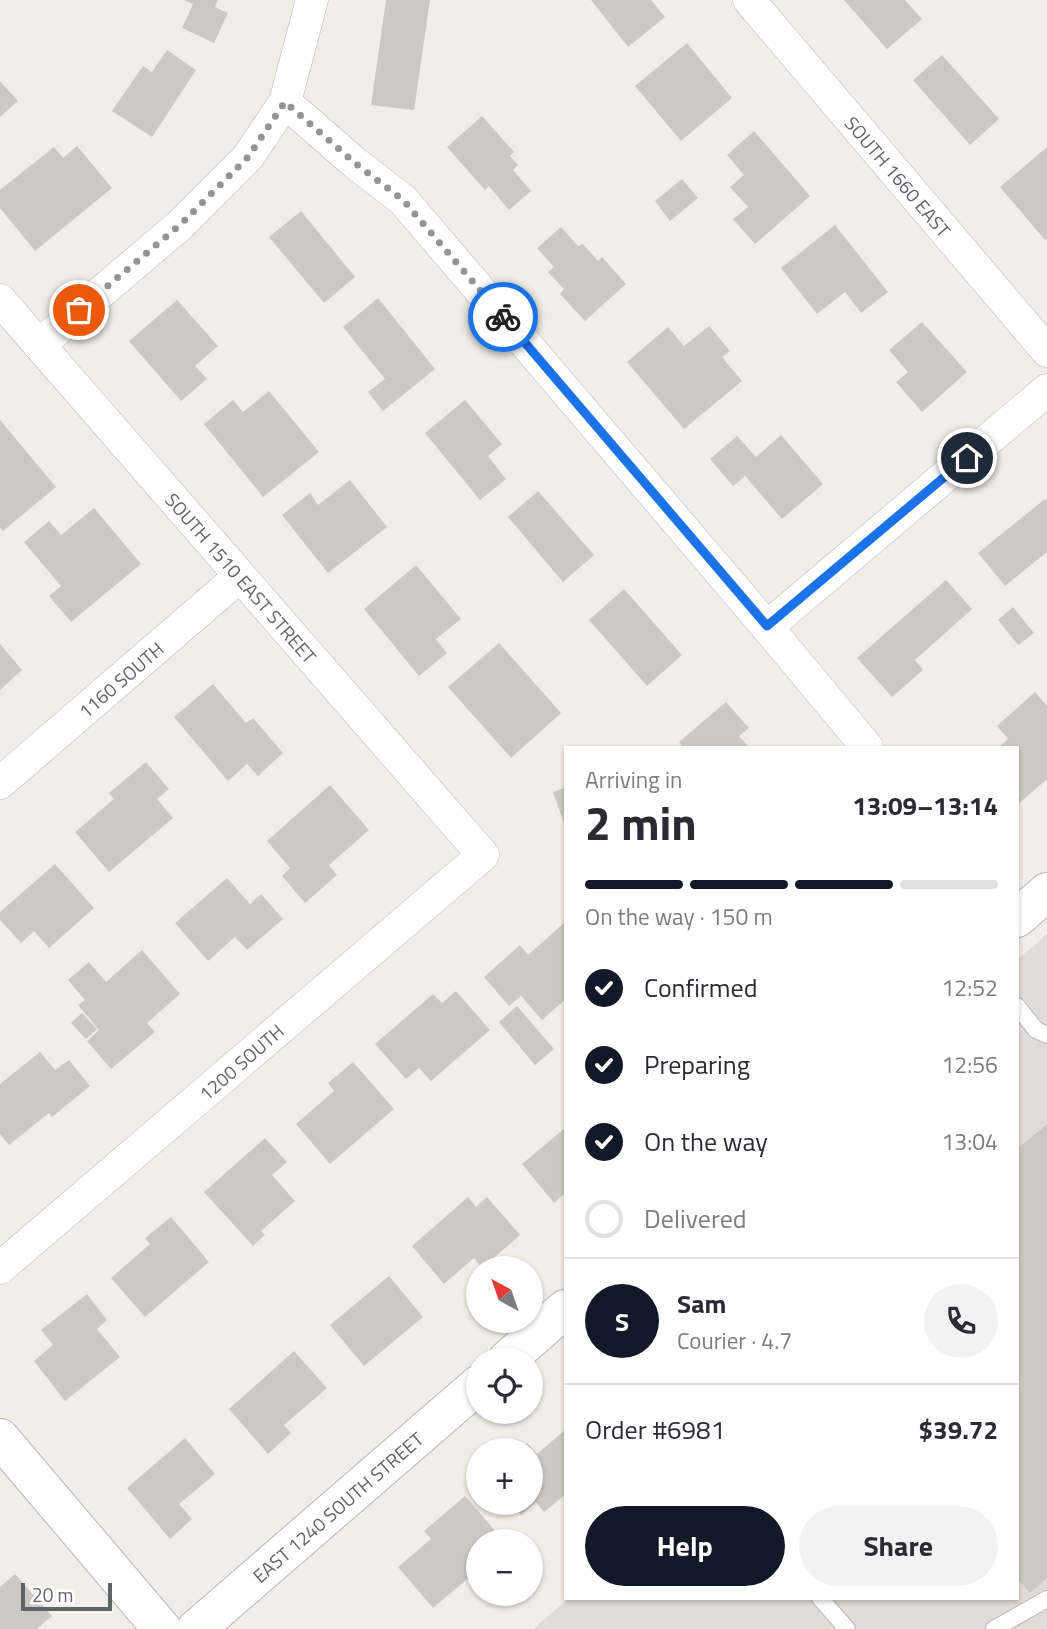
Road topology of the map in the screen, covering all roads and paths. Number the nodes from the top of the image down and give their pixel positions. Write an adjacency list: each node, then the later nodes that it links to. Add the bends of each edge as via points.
1 (312, 0): 3 (street)
2 (749, 0): 6 (street, SOUTH 1660 EAST)
3 (285, 102): 5 (street, via 248,157 180,225); 9 (street, via 403,200)
4 (0, 300): 5 (street, SOUTH 1510 EAST STREET)
5 (39, 345): 8 (street, SOUTH 1510 EAST STREET)
6 (1047, 351)
7 (1047, 390): 9 (street)
8 (240, 576): 11 (street, 1160 SOUTH); 12 (street, SOUTH 1510 EAST STREET)
9 (767, 626): 10 (street)
10 (866, 746)
11 (0, 783)
12 (483, 855): 17 (street, 1200 SOUTH)
13 (1047, 892): 14 (street)
14 (1019, 916)
15 (1019, 1009): 16 (lane, via 1036,1030)
16 (1047, 1035)
17 (0, 1268)
18 (564, 1310): 19 (street)
19 (522, 1347)
20 (466, 1395): 25 (street, EAST 1240 SOUTH STREET)
21 (0, 1438): 24 (street)
22 (1047, 1599): 27 (lane)
23 (822, 1600): 26 (lane)
24 (162, 1629)
25 (196, 1629)
26 (847, 1629)
27 (994, 1629)

